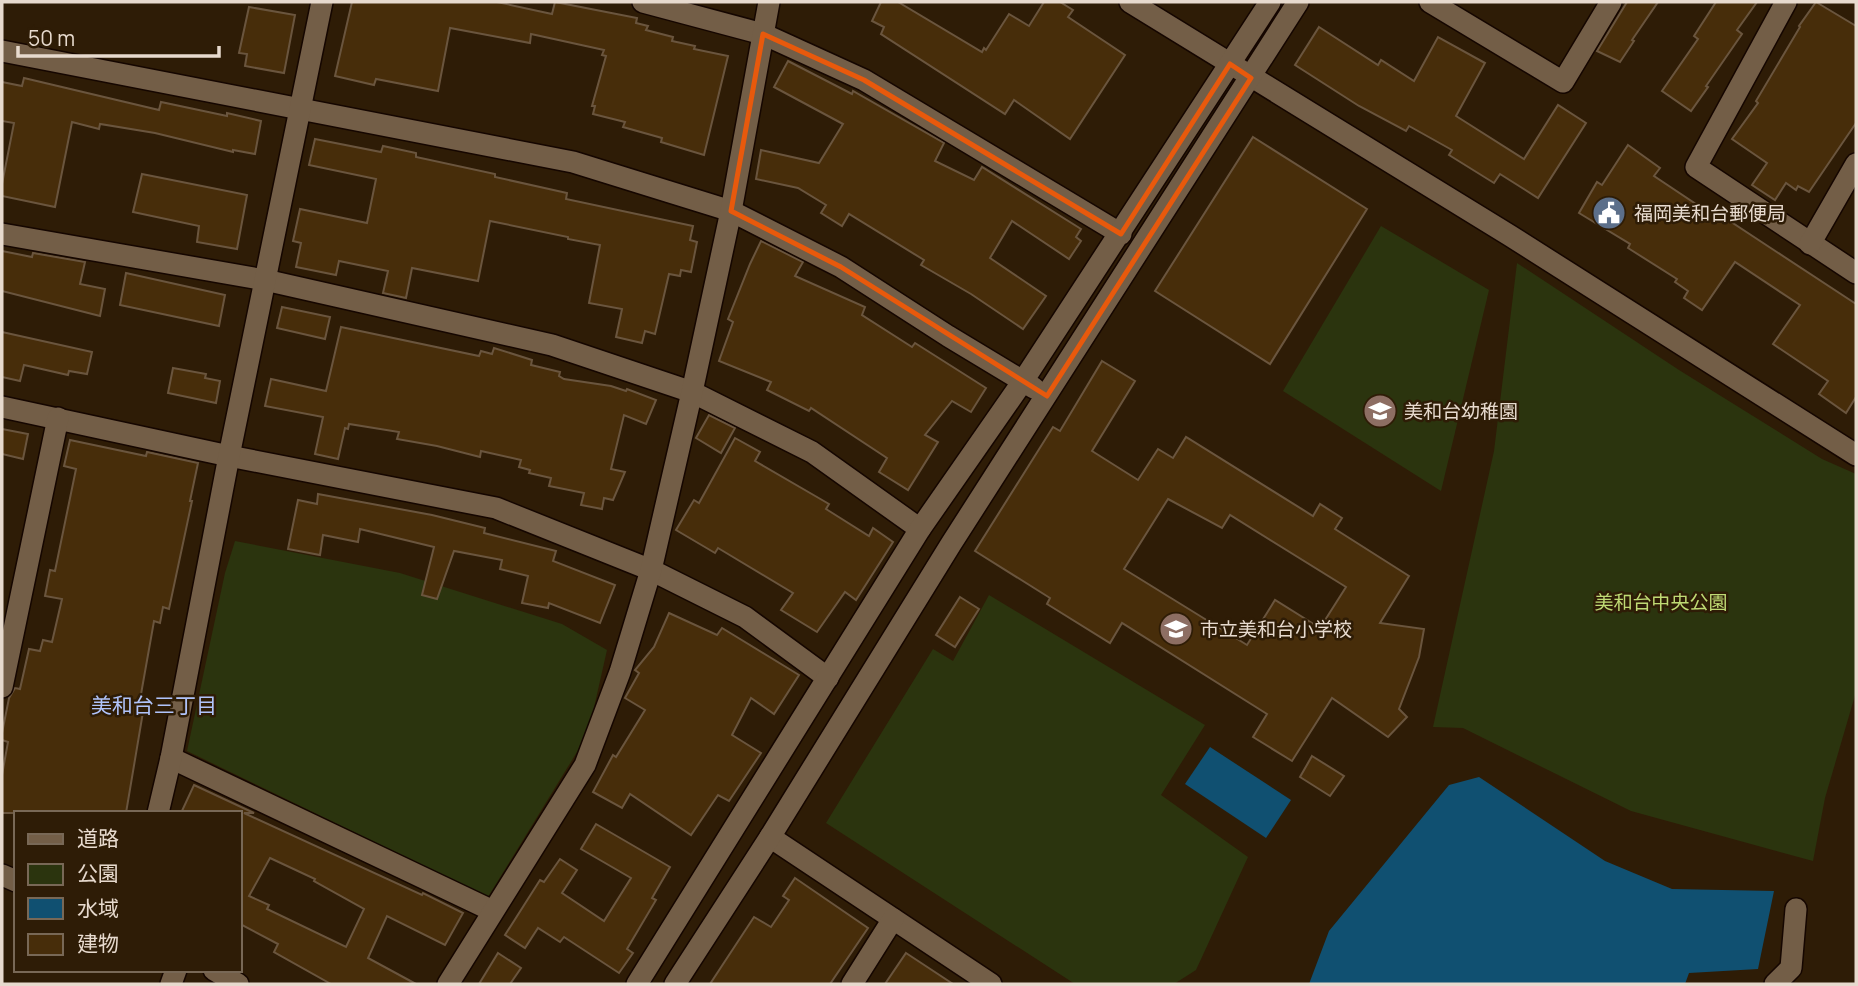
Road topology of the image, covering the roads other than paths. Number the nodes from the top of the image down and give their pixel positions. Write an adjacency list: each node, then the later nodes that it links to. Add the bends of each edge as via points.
1 (322, 2): 14 (street)
2 (643, 2): 10 (street)
3 (769, 2): 10 (street)
4 (1130, 2): 12 (street)
5 (1270, 2): 12 (street)
6 (1298, 2): 13 (street)
7 (1430, 2): 8 (street, via 1563,82)
8 (1611, 2)
9 (1786, 2): 19 (street, via 1696,167)
10 (763, 34): 16 (street); 18 (street, via 864,80)
11 (2, 51): 14 (street)
12 (1230, 64): 13 (street); 18 (street)
13 (1251, 78): 24 (street); 27 (street)
14 (302, 108): 16 (street, via 573,162); 21 (street)
15 (1856, 164): 19 (street)
16 (731, 211): 22 (street, via 841,267); 23 (street)
17 (2, 234): 21 (street)
18 (1121, 234): 22 (street)
19 (1810, 244): 20 (street)
20 (1856, 273)
21 (265, 280): 23 (street, via 552,345); 28 (street)
22 (1023, 381): 24 (street); 29 (street)
23 (692, 392): 29 (street, via 812,452); 30 (street)
24 (1047, 396): 35 (street)
25 (2, 407): 26 (street)
26 (58, 418): 28 (street); 32 (street)
27 (1853, 447)
28 (229, 456): 30 (street, via 496,508); 33 (street)
29 (920, 529): 31 (street)
30 (651, 570): 31 (street, via 745,617); 37 (street, via 585,765)
31 (828, 678): 42 (street)
32 (2, 687)
33 (171, 758): 34 (street); 37 (street)
34 (158, 811)
35 (770, 837): 38 (street); 43 (street)
36 (1796, 909): 46 (street, via 1791,968)
37 (493, 911): 41 (street)
38 (893, 919): 44 (street); 45 (street)
39 (217, 972): 40 (street)
40 (238, 984)
41 (449, 984)
42 (637, 984)
43 (675, 984)
44 (852, 984)
45 (991, 984)
46 (1774, 984)

